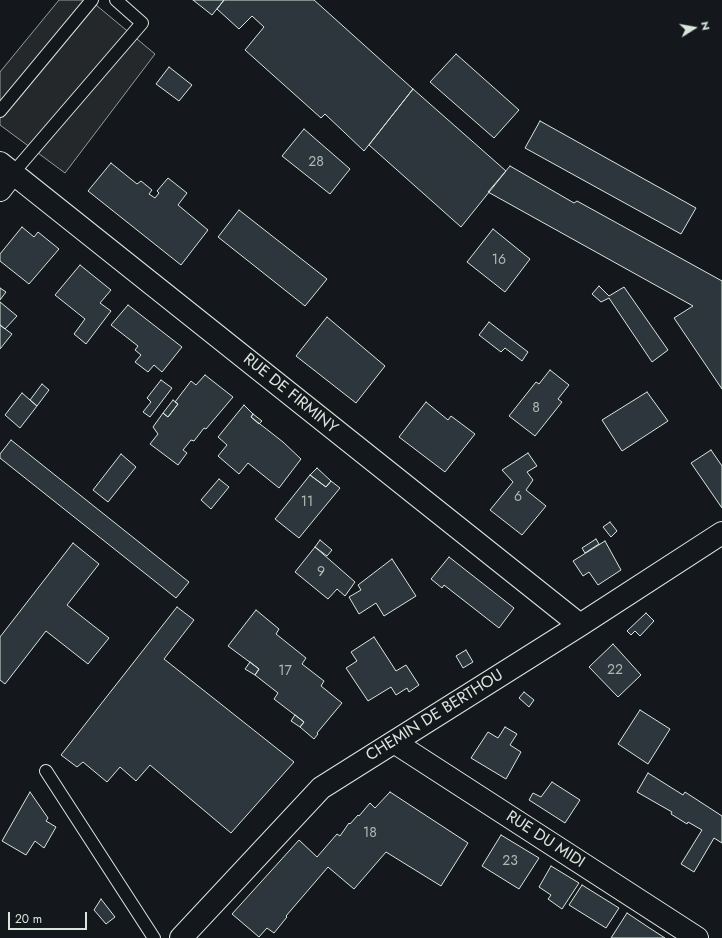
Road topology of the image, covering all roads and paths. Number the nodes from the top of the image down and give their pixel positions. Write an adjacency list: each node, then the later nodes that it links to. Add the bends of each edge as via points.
1 (92, 0): 3 (lane)
2 (116, 0): 4 (lane, via 142,22)
3 (0, 111)
4 (4, 175): 6 (street, RUE DE FIRMINY)
5 (722, 533): 6 (street, CHEMIN DE BERTHOU)
6 (580, 625): 7 (street, CHEMIN DE BERTHOU)
7 (394, 742): 10 (street, CHEMIN DE BERTHOU, via 321,788); 11 (street, RUE DU MIDI)
8 (46, 771): 9 (lane)
9 (154, 938)
10 (181, 938)
11 (697, 938)

